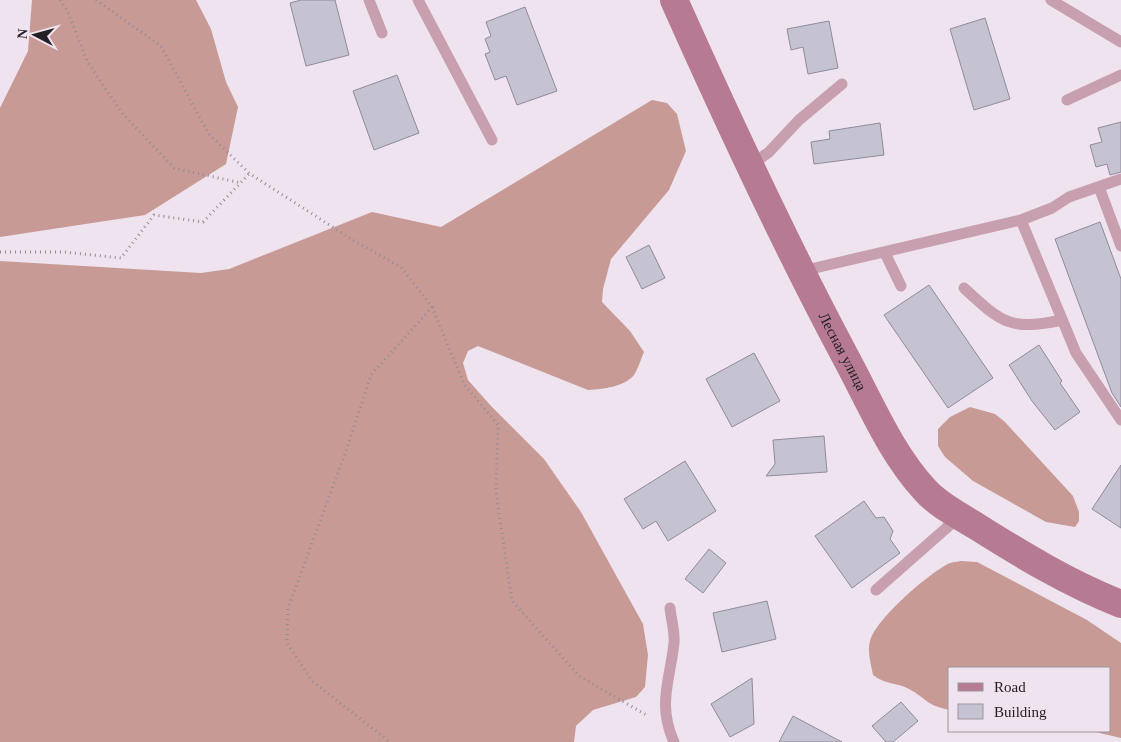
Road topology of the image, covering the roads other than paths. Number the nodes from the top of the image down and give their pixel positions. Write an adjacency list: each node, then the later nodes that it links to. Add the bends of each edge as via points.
1 (369, 0): 5 (lane)
2 (418, 0): 10 (lane)
3 (674, 0): 11 (main road, Лесная улица)
4 (1051, 0): 6 (lane)
5 (382, 33)
6 (1121, 42)
7 (1121, 75): 9 (lane)
8 (842, 84): 11 (lane)
9 (1067, 100)
10 (492, 140)
11 (749, 167): 17 (main road, Лесная улица)
12 (1121, 179): 13 (lane)
13 (1099, 188): 14 (lane, via 1069,197 1052,208); 15 (lane)
14 (1021, 220): 16 (lane); 20 (lane)
15 (1121, 246)
16 (885, 253): 17 (lane); 18 (lane)
17 (800, 272): 22 (main road, Лесная улица, via 893,447 926,492)
18 (901, 286)
19 (964, 288): 20 (lane, via 992,314 1012,323 1032,326)
20 (1062, 320): 21 (lane, via 1076,353)
21 (1121, 420)
22 (960, 516): 23 (lane); 24 (main road, Лесная улица, via 1017,552)
23 (876, 590)
24 (1121, 604)
25 (670, 608): 26 (lane, via 674,641 664,706)
26 (674, 742)

